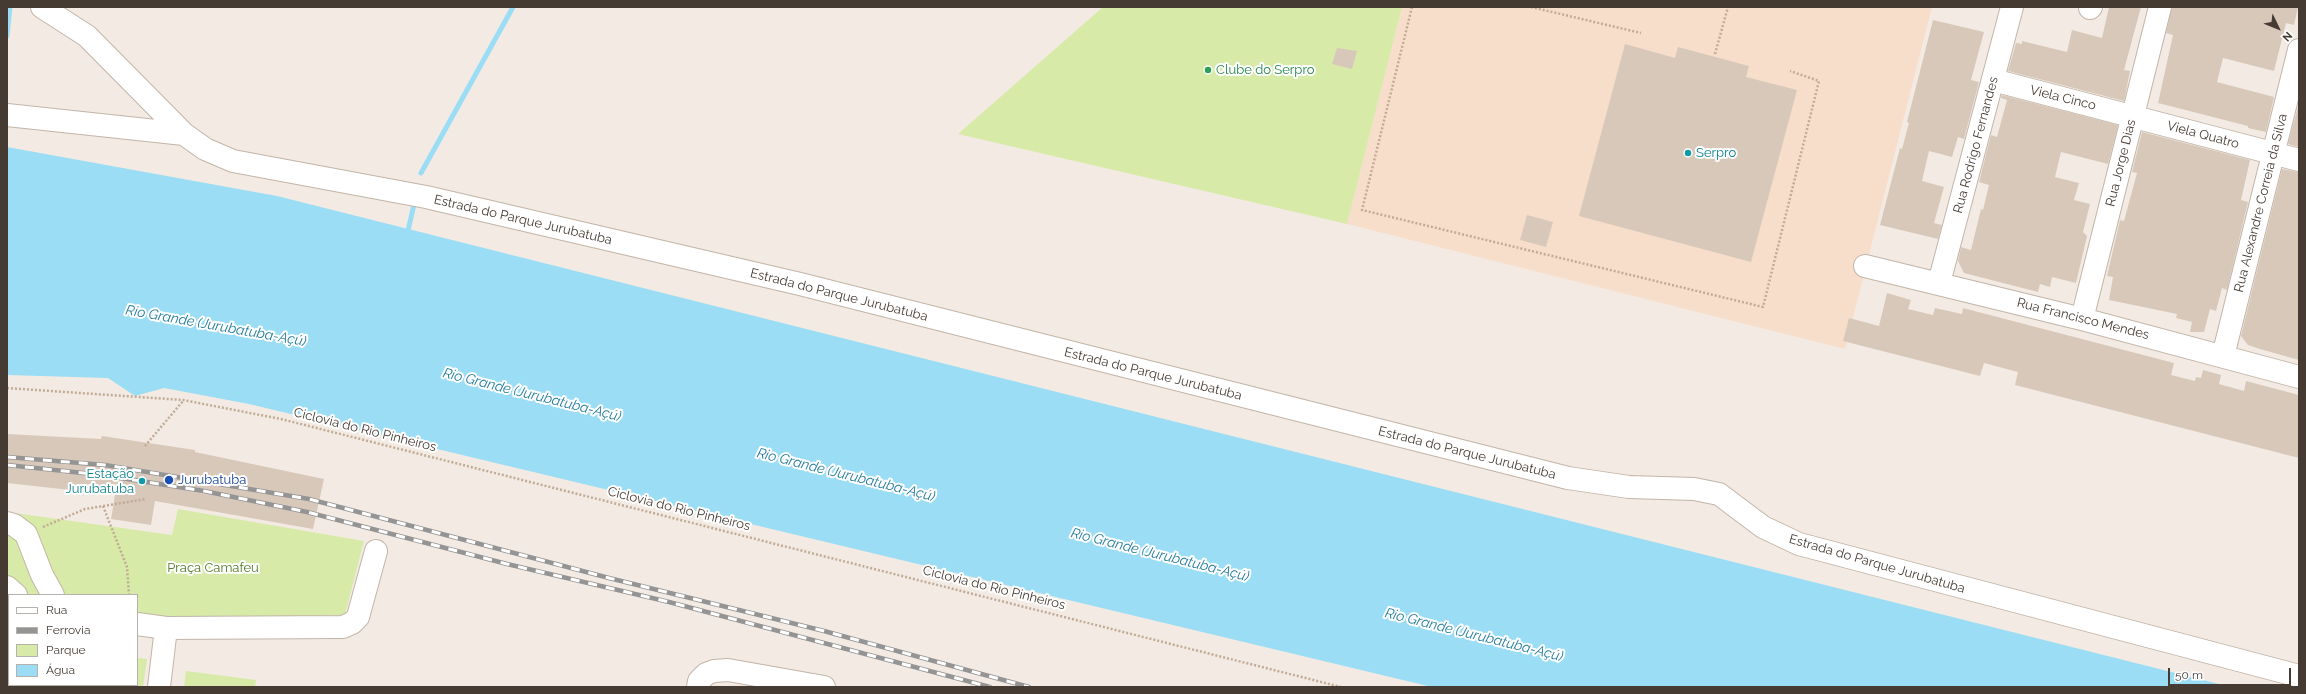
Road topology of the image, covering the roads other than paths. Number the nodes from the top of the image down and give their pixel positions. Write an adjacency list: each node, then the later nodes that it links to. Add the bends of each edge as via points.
1 (42, 7): 8 (street, Estrada do Parque Jurubatuba, via 87,36)
2 (2012, 7): 5 (street, Rua Rodrigo Fernandes)
3 (2160, 7): 7 (street, Rua Jorge Dias)
4 (2299, 50): 9 (street, Rua Alexandre Correia da Silva)
5 (1993, 80): 7 (street, Viela Cinco); 12 (street, Rua Rodrigo Fernandes)
6 (7, 115): 8 (street)
7 (2133, 116): 9 (street, Viela Quatro); 13 (street, Rua Jorge Dias)
8 (184, 134): 23 (street, Estrada do Parque Jurubatuba, via 205,149 233,161 426,197 800,284 1568,478 1629,487 1694,489 1719,494 1763,527 1799,544)
9 (2273, 154): 10 (street, Viela Quatro); 14 (street, Rua Alexandre Correia da Silva)
10 (2299, 160)
11 (1865, 266): 12 (street, Rua Francisco Mendes)
12 (1939, 283): 13 (street, Rua Francisco Mendes)
13 (2082, 319): 14 (street, Rua Francisco Mendes)
14 (2223, 356): 15 (street, Rua Francisco Mendes)
15 (2299, 377)
16 (7, 523): 20 (street, via 26,534)
17 (376, 551): 22 (street, via 358,617 344,627)
18 (7, 587): 19 (street)
19 (15, 594)
20 (52, 594)
21 (138, 624): 22 (street)
22 (166, 628): 24 (street)
23 (2299, 676)
24 (159, 687)
25 (698, 687): 26 (street, via 699,681 706,674 728,670)
26 (824, 687)

